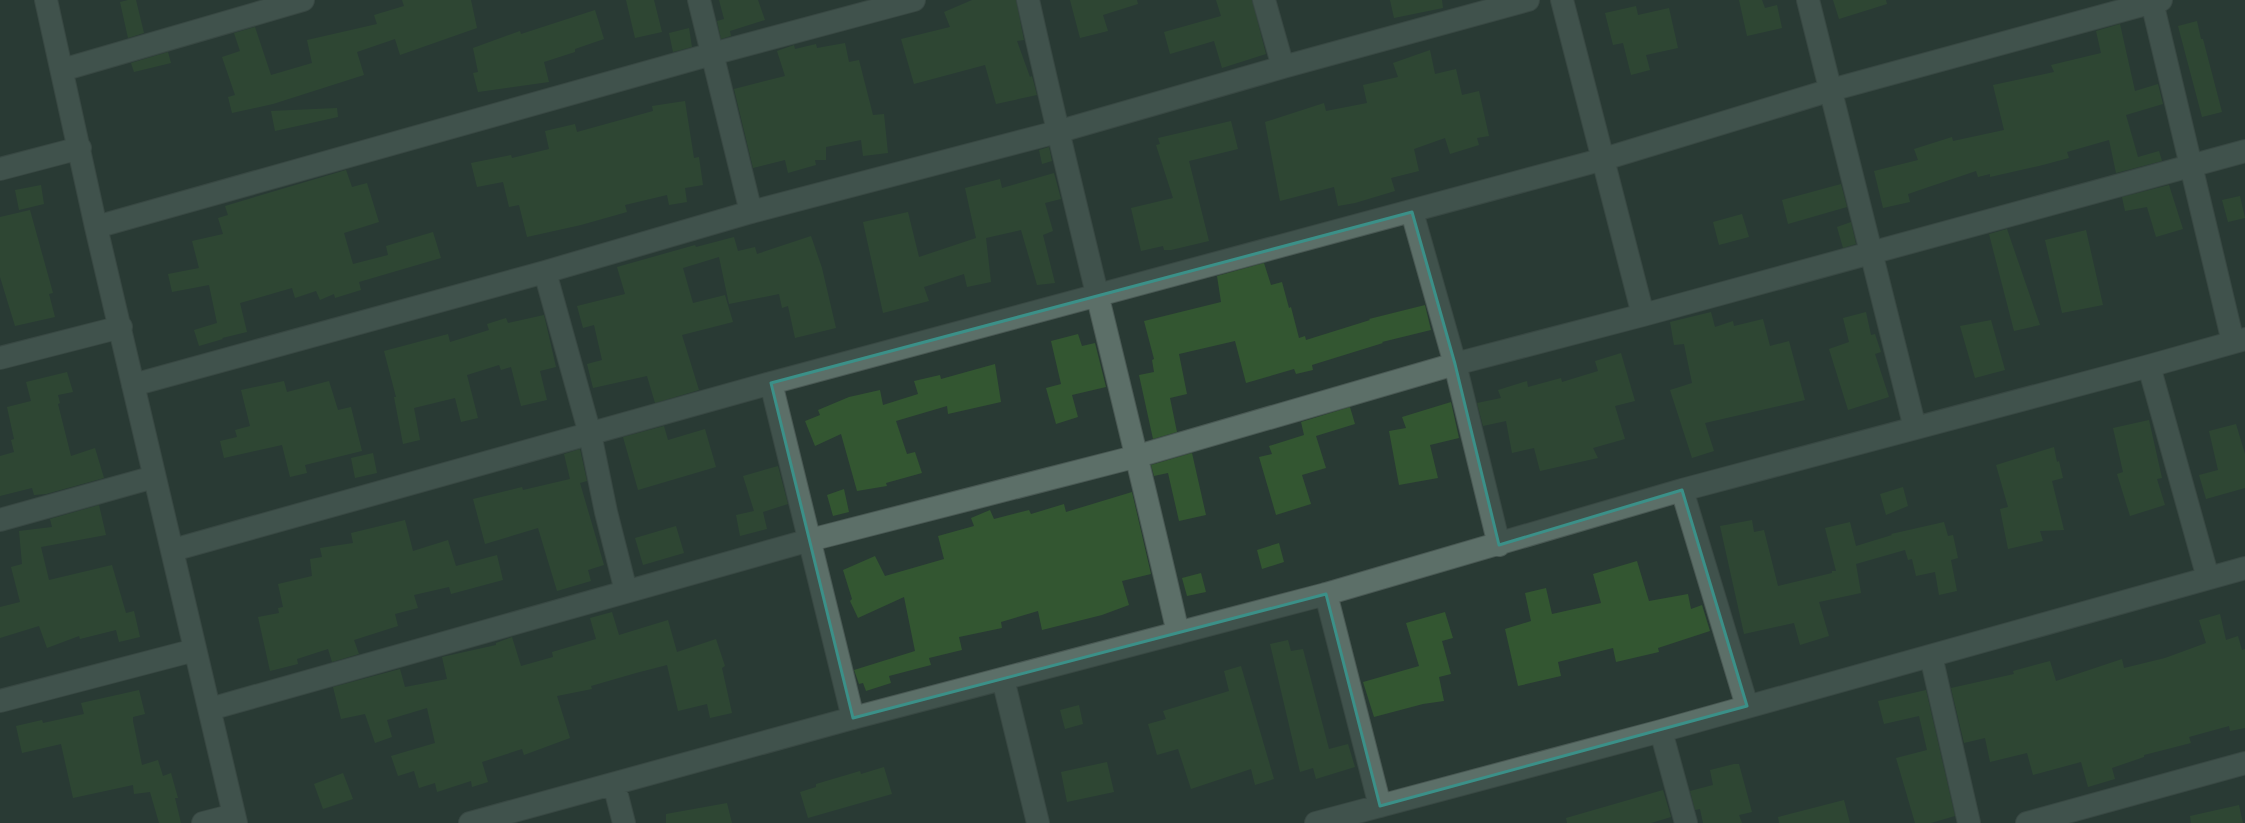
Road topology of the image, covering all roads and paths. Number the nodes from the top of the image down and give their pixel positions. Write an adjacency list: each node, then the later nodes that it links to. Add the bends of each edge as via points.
1 (46, 0): 13 (street)
2 (303, 0): 13 (street)
3 (699, 0): 11 (street)
4 (914, 0): 11 (street)
5 (1028, 0): 15 (street)
6 (1264, 0): 12 (street)
7 (1528, 0): 12 (street)
8 (1562, 0): 18 (street)
9 (1808, 0): 14 (street)
10 (2156, 1): 14 (street); 19 (street)
11 (712, 54): 21 (street); 23 (street)
12 (1283, 67): 15 (street)
13 (62, 70): 16 (street)
14 (1831, 90): 18 (street); 24 (street)
15 (1058, 132): 21 (street); 26 (street)
16 (80, 148): 20 (street); 23 (street)
17 (2245, 151): 19 (street)
18 (1604, 160): 22 (street); 27 (street)
19 (2190, 166): 24 (street); 29 (street)
20 (0, 169)
21 (750, 212): 25 (street)
22 (1412, 212): 26 (street); 31 (street)
23 (96, 227): 28 (street)
24 (1872, 253): 27 (street); 35 (street)
25 (545, 272): 34 (street); 36 (street)
26 (1098, 296): 33 (street); 37 (street)
27 (1643, 315): 31 (street)
28 (121, 327): 30 (street); 34 (street)
29 (2239, 341): 32 (street)
30 (0, 358)
31 (1455, 364): 37 (street); 42 (street)
32 (2149, 366): 35 (street); 45 (street)
33 (771, 383): 36 (street); 41 (street)
34 (132, 385): 38 (street)
35 (1915, 428): 39 (street)
36 (590, 434): 43 (street); 46 (street)
37 (1138, 456): 41 (street); 48 (street)
38 (154, 477): 40 (street); 43 (street)
39 (1682, 490): 42 (street); 53 (street)
40 (0, 520)
41 (810, 540): 46 (street); 55 (street)
42 (1499, 545): 47 (street)
43 (173, 550): 49 (street)
44 (2245, 568): 45 (street)
45 (2208, 578): 50 (street)
46 (626, 590): 54 (street)
47 (1326, 594): 48 (street); 59 (street)
48 (1178, 633): 51 (street)
49 (195, 650): 52 (street); 54 (street)
50 (1931, 656): 53 (street); 67 (street)
51 (1003, 679): 55 (street); 65 (street)
52 (0, 701)
53 (1747, 706): 56 (street)
54 (210, 709): 60 (street)
55 (853, 718): 58 (street)
56 (1661, 731): 59 (street); 66 (street)
57 (2245, 763): 68 (street)
58 (614, 784): 63 (street); 64 (street)
59 (1380, 806): 61 (street)
60 (235, 819): 62 (street)
61 (1323, 822)
62 (203, 823)
63 (470, 823)
64 (624, 823)
65 (1038, 823)
66 (1686, 823)
67 (1969, 823)
68 (2027, 823)

